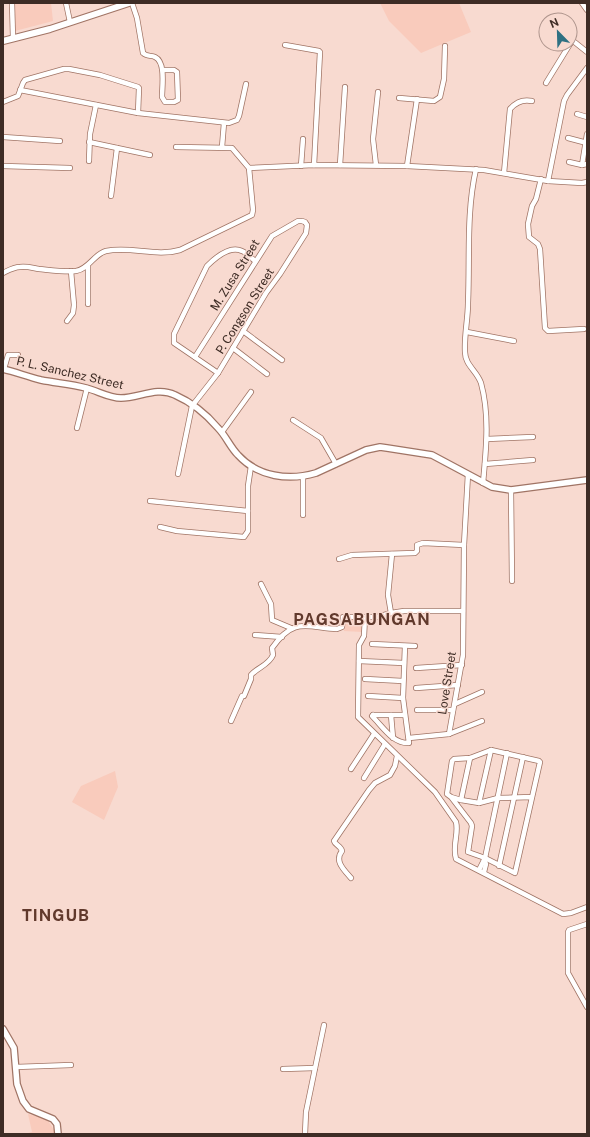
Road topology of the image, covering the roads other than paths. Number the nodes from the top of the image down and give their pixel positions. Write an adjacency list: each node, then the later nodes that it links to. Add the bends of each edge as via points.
1 (12, 3): 8 (street)
2 (66, 3): 7 (street)
3 (129, 3): 7 (main road)
4 (132, 3): 16 (street, via 143,53 158,59)
5 (582, 3): 6 (street)
6 (587, 10)
7 (70, 22): 8 (main road)
8 (13, 38): 9 (main road)
9 (3, 40)
10 (285, 45): 45 (street, via 320,52)
11 (578, 45): 14 (street)
12 (445, 46): 23 (street, via 444,79 440,97 434,101)
13 (565, 52): 17 (street)
14 (587, 52)
15 (587, 68): 57 (street, via 564,101)
16 (163, 70): 16 (street, via 163,100 176,101 177,72)
17 (546, 83)
18 (246, 84): 30 (street, via 237,120)
19 (345, 87): 46 (street)
20 (20, 90): 25 (street, via 18,96); 26 (street); 27 (street, via 25,80 64,69 100,75 138,87)
21 (378, 92): 47 (street, via 373,140)
22 (399, 98): 23 (street)
23 (417, 99): 51 (street)
24 (532, 101): 55 (street, via 523,100 510,109)
25 (3, 102)
26 (96, 105): 27 (street); 36 (street)
27 (138, 113): 30 (street)
28 (577, 114): 29 (street)
29 (587, 116)
30 (224, 123): 39 (street)
31 (587, 134): 37 (street)
32 (3, 137): 35 (street)
33 (568, 138): 37 (street)
34 (303, 139): 50 (street)
35 (60, 142)
36 (89, 142): 40 (street); 42 (street)
37 (586, 142): 48 (street)
38 (176, 147): 39 (street)
39 (222, 147): 53 (street, via 232,148)
40 (117, 148): 41 (street); 59 (street)
41 (150, 155)
42 (89, 161)
43 (569, 162): 48 (street)
44 (587, 164): 48 (street)
45 (314, 165): 46 (street); 50 (street)
46 (340, 165): 47 (street)
47 (376, 165): 51 (street)
48 (582, 165)
49 (3, 166): 52 (street)
50 (301, 166): 53 (street)
51 (407, 166): 54 (street)
52 (70, 168)
53 (249, 168): 62 (street, via 252,215 180,250 151,253 105,251)
54 (476, 170): 55 (street); 69 (street, via 469,225)
55 (504, 173): 56 (street)
56 (541, 179): 57 (street); 67 (street, via 529,214 528,229 529,237 540,249 545,328 548,331)
57 (548, 181): 58 (street)
58 (587, 182)
59 (111, 196)
60 (305, 222): 61 (street, M. Zusa Street, via 298,222 272,236); 68 (street, P. Congson Street, via 306,233)
61 (255, 262): 73 (street, M. Zusa Street); 73 (street, via 242,250 237,250 220,254 207,266 174,334 174,343)
62 (88, 266): 63 (street); 65 (street)
63 (70, 271): 64 (street, via 21,266); 66 (street, via 74,313)
64 (3, 273)
65 (88, 304)
66 (67, 321)
67 (584, 329)
68 (243, 330): 71 (street, P. Congson Street); 74 (street)
69 (466, 332): 70 (street); 85 (street, via 466,360 481,383)
70 (514, 341)
71 (234, 348): 76 (street, P. Congson Street); 77 (street)
72 (18, 355): 75 (street, via 8,355)
73 (195, 357): 76 (street)
74 (282, 360)
75 (3, 369): 78 (street, P. L. Sanchez Street)
76 (218, 373): 80 (street, P. Congson Street)
77 (267, 374)
78 (87, 388): 80 (street, P. L. Sanchez Street, via 122,398 164,391 176,395); 82 (street)
79 (251, 392): 83 (street)
80 (192, 406): 83 (street, P. L. Sanchez Street); 90 (street)
81 (293, 420): 87 (street, via 320,437)
82 (77, 428)
83 (222, 432): 89 (street, P. L. Sanchez Street, via 237,454)
84 (533, 437): 85 (street)
85 (487, 439): 88 (street)
86 (533, 460): 88 (street)
87 (336, 464): 91 (street, P. L. Sanchez Street, via 366,450 380,447 432,455); 92 (street, P. L. Sanchez Street)
88 (485, 464): 94 (street)
89 (251, 466): 92 (street, P. L. Sanchez Street, via 271,475); 97 (street)
90 (178, 474)
91 (468, 474): 94 (street, P. L. Sanchez Street); 100 (street, Love Street)
92 (303, 476): 98 (street)
93 (587, 480): 95 (street, P. L. Sanchez Street)
94 (483, 483): 95 (street, P. L. Sanchez Street)
95 (511, 490): 103 (street)
96 (150, 501): 97 (street)
97 (248, 511): 99 (street, via 248,531 244,537)
98 (303, 515)
99 (160, 527)
100 (464, 545): 101 (street, via 422,543 417,546 416,553); 105 (street, Love Street)
101 (392, 554): 102 (street, via 352,555); 106 (street, via 388,595)
102 (339, 558)
103 (512, 581)
104 (261, 584): 108 (street, via 271,604 272,620)
105 (463, 611): 106 (street); 116 (street, Love Street)
106 (391, 613): 107 (street)
107 (365, 617): 108 (street, via 343,617 342,627 337,629 301,626); 114 (street, via 364,636 359,645)
108 (291, 628): 110 (street)
109 (256, 635): 110 (street)
110 (282, 637): 130 (street, via 272,648 273,655 269,662 251,674 244,696 241,697)
111 (372, 644): 112 (street)
112 (405, 646): 113 (street); 115 (street)
113 (415, 646)
114 (359, 661): 115 (street); 132 (street, via 358,718)
115 (404, 663): 119 (street)
116 (462, 665): 117 (street); 120 (street, Love Street)
117 (416, 668)
118 (365, 679): 119 (street)
119 (403, 681): 124 (street)
120 (458, 685): 121 (street); 125 (street, Love Street)
121 (416, 688)
122 (482, 692): 125 (street)
123 (368, 696): 124 (street)
124 (404, 698): 129 (street)
125 (455, 704): 127 (street, Love Street)
126 (418, 710): 127 (street)
127 (453, 710): 133 (street, Love Street)
128 (391, 715): 129 (street); 134 (street); 134 (street, via 372,716)
129 (405, 715): 135 (street)
130 (231, 721)
131 (482, 721): 133 (street)
132 (374, 734): 136 (street); 142 (street)
133 (449, 734): 135 (street)
134 (393, 738): 135 (street, via 410,743)
135 (409, 738)
136 (385, 744): 139 (street); 143 (street)
137 (491, 750): 138 (street); 141 (street); 149 (street)
138 (507, 753): 140 (street); 147 (street)
139 (397, 756): 152 (street, via 435,792 456,822 456,859); 153 (street, via 390,775 375,783 334,841 342,849 338,858)
140 (523, 757): 145 (street); 146 (street, via 540,762)
141 (470, 758): 144 (street, via 452,761); 148 (street)
142 (351, 769)
143 (364, 778)
144 (449, 795): 148 (street); 150 (street, via 471,823 468,852)
145 (514, 797): 146 (street); 147 (street); 151 (street)
146 (532, 797): 151 (street, via 515,873)
147 (498, 798): 149 (street); 150 (street)
148 (461, 800): 149 (street)
149 (479, 803)
150 (484, 859): 151 (street); 152 (street, via 486,864)
151 (499, 866)
152 (481, 871): 154 (street, via 562,914)
153 (351, 878)
154 (587, 907)
155 (587, 924): 156 (street, via 568,932 568,970)
156 (587, 1007)
157 (324, 1025): 161 (street)
158 (3, 1029): 160 (street, via 14,1048)
159 (71, 1065): 160 (street)
160 (16, 1067): 163 (street, via 22,1101 28,1109 53,1119 57,1124)
161 (315, 1068): 162 (street); 164 (street, via 306,1112)
162 (283, 1069)
163 (58, 1134)
164 (306, 1134)

